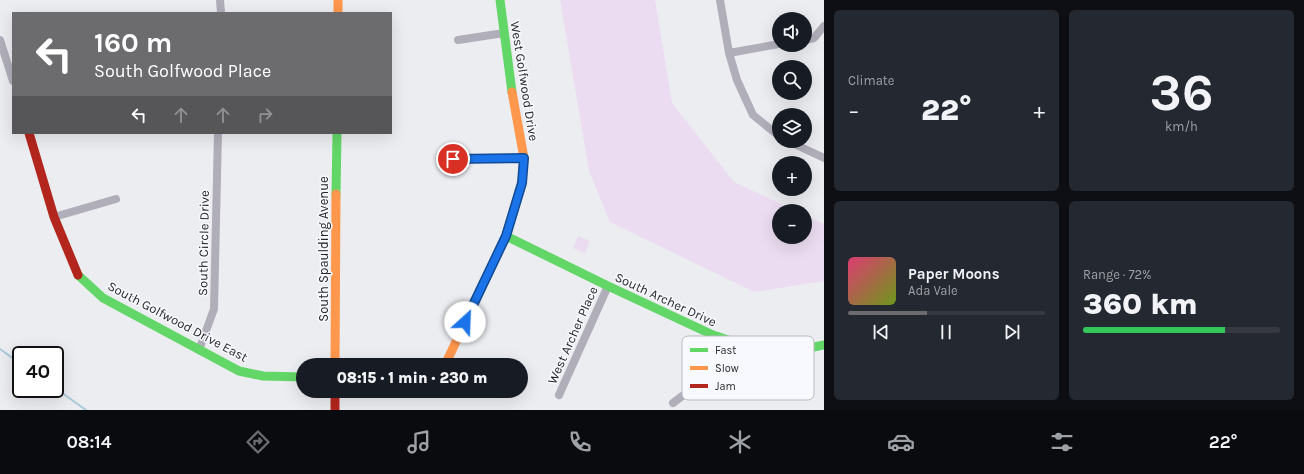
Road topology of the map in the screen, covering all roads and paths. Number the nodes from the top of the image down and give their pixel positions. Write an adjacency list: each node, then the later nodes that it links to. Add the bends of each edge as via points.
1 (220, 0): 5 (street)
2 (338, 0): 6 (street)
3 (500, 0): 8 (street, West Golfwood Drive)
4 (720, 0): 13 (street)
5 (221, 12)
6 (338, 12)
7 (824, 26): 9 (street)
8 (504, 33): 11 (street); 20 (street, West Golfwood Drive)
9 (812, 38)
10 (0, 40): 14 (street)
11 (458, 40)
12 (772, 45): 13 (street)
13 (729, 53): 15 (street, via 737,80 753,115)
14 (12, 78)
15 (772, 130)
16 (29, 134): 24 (street, South Golfwood Drive East)
17 (218, 134): 31 (street, South Circle Drive, via 214,309)
18 (337, 134): 32 (street, South Spaulding Avenue)
19 (803, 148): 21 (street)
20 (524, 158): 22 (street); 25 (street, West Golfwood Drive, via 522,183)
21 (824, 158)
22 (453, 159)
23 (116, 199): 24 (street)
24 (54, 217): 31 (street, South Golfwood Drive East, via 78,274 103,298)
25 (506, 236): 26 (street, South Archer Drive); 33 (street, West Golfwood Drive)
26 (608, 286): 27 (street, South Archer Drive); 35 (street, West Archer Place)
27 (713, 335): 28 (street, South Archer Drive)
28 (716, 336)
29 (824, 345): 30 (street, South Archer Drive)
30 (814, 347)
31 (199, 350): 34 (street, South Golfwood Drive East, via 240,371 263,376)
32 (335, 358)
33 (448, 358)
34 (296, 377)
35 (558, 395)
36 (682, 396): 38 (street)
37 (335, 398): 39 (street)
38 (673, 403)
39 (335, 410)

